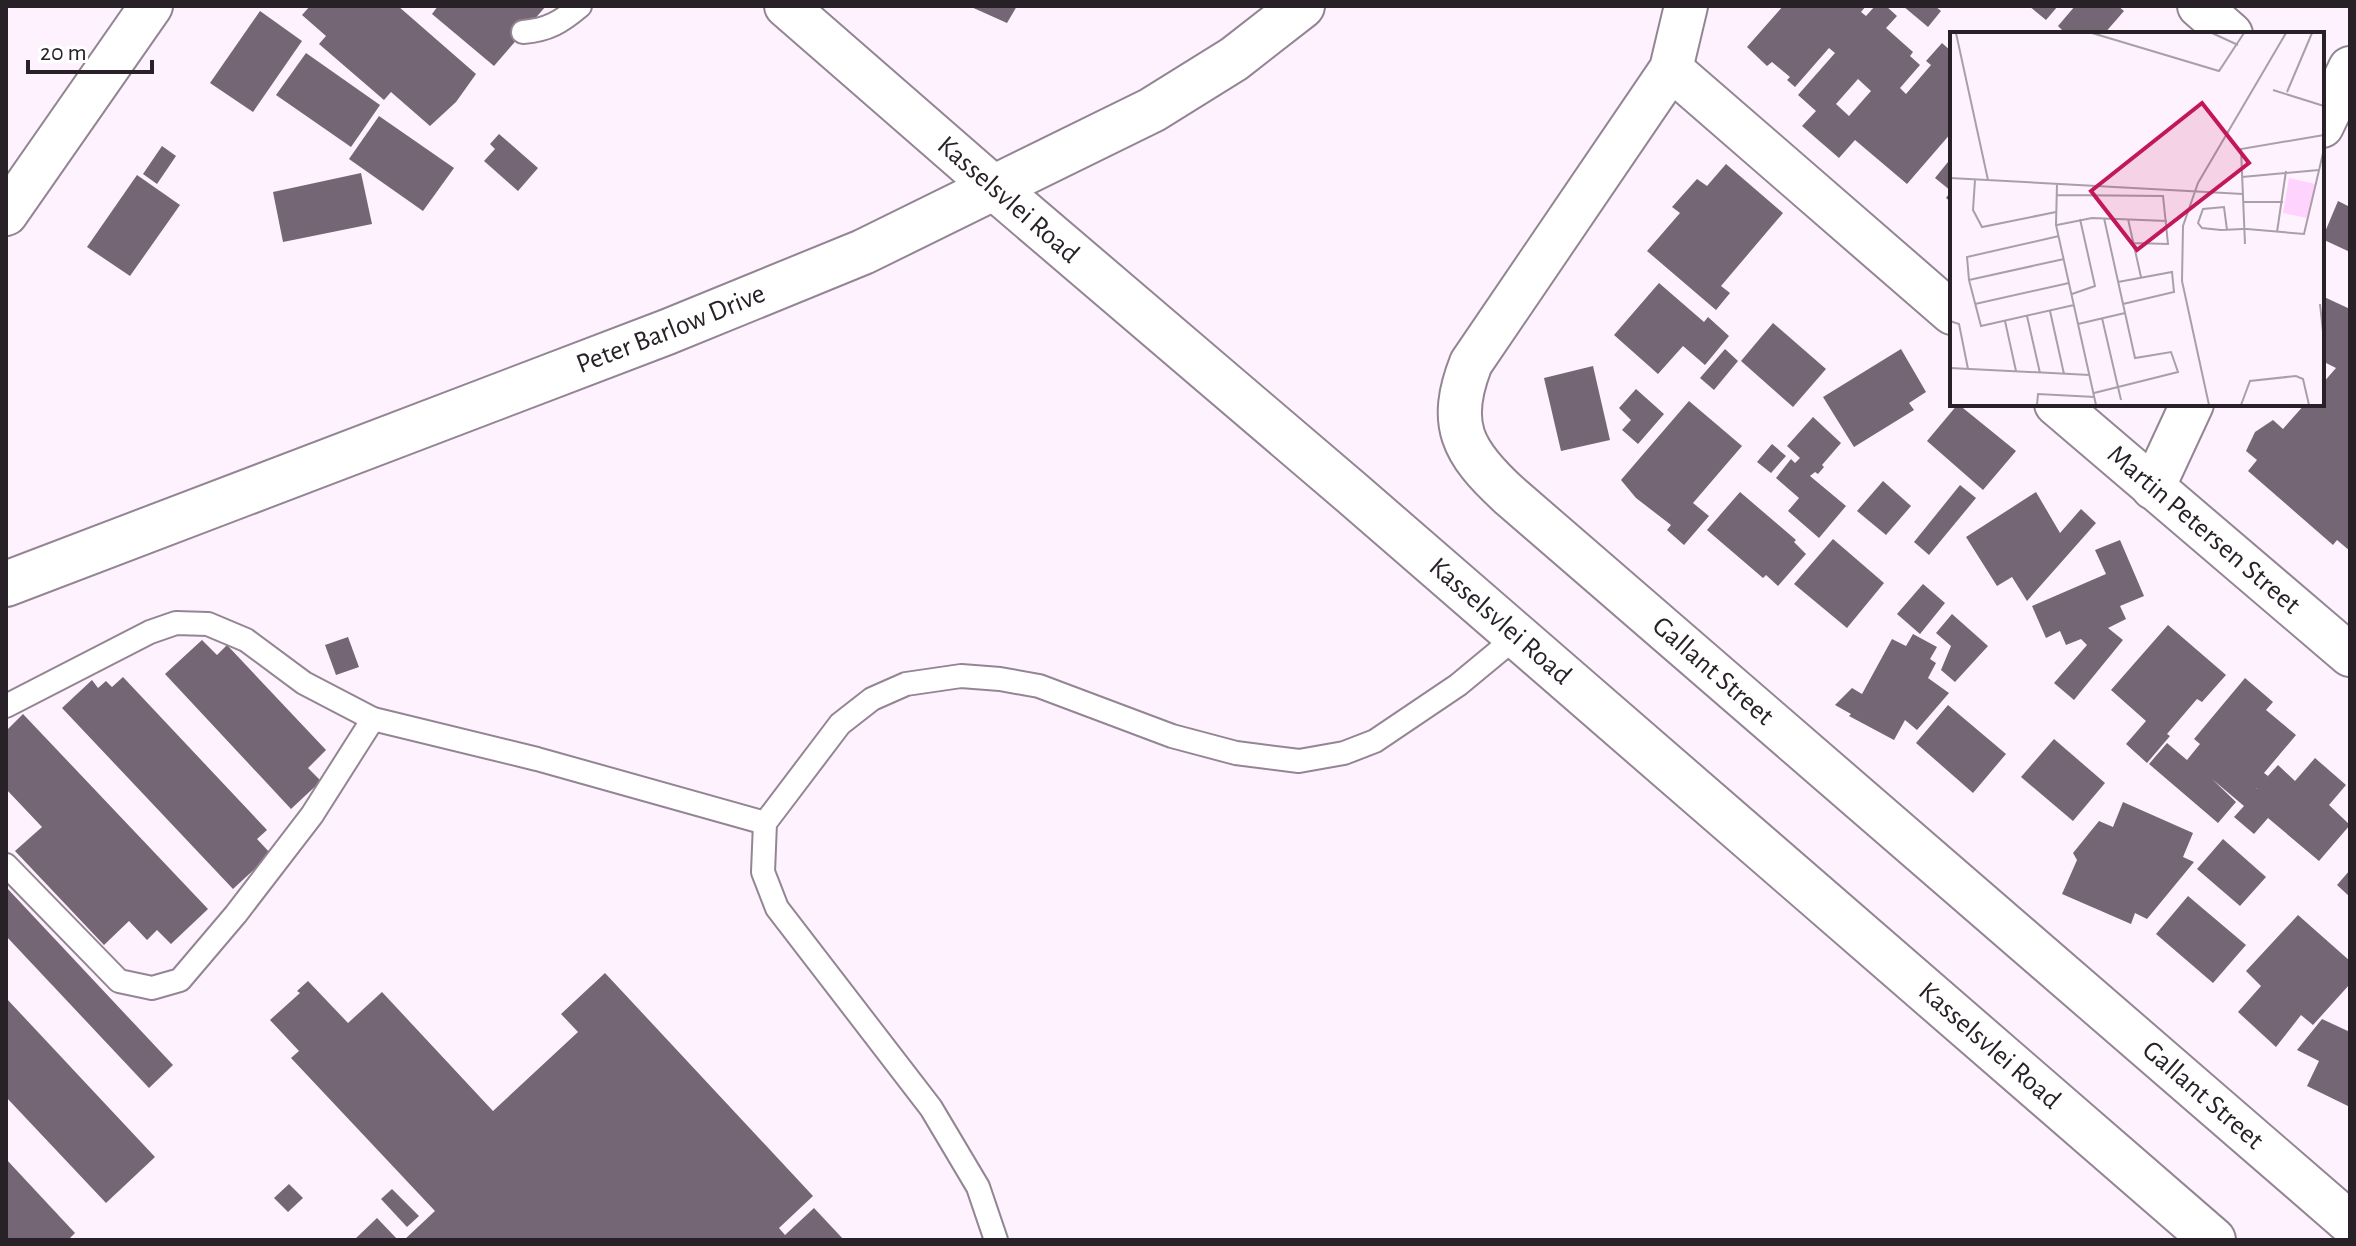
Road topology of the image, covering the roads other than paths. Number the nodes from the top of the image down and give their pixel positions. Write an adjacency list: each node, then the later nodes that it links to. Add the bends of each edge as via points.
1 (151, 6): 13 (street)
2 (580, 6): 7 (lane, via 561,23)
3 (786, 6): 12 (street, Kasselsvlei Road)
4 (1302, 6): 12 (street, Peter Barlow Drive, via 1234,59 1152,110)
5 (1686, 6): 10 (street, Gallant Street)
6 (2199, 6): 8 (street)
7 (523, 32)
8 (2229, 32)
9 (2350, 68): 11 (street)
10 (1671, 69): 14 (street); 25 (street, Gallant Street, via 1471,363 1458,415 1465,442 1509,495)
11 (2324, 117)
12 (996, 189): 18 (street, Peter Barlow Drive, via 863,252 667,332); 19 (street, Kasselsvlei Road)
13 (6, 214)
14 (1950, 311)
15 (2058, 406): 17 (street, Martin Petersen Street)
16 (2191, 406): 17 (street)
17 (2153, 488): 20 (street, Martin Petersen Street)
18 (6, 584)
19 (1516, 637): 23 (lane, via 1458,685 1375,741 1299,761 1236,753 1172,736 1039,686 961,676 906,684 872,699 840,724); 27 (street, Kasselsvlei Road)
20 (2350, 655)
21 (6, 706): 22 (lane, via 150,632 176,623 208,624 246,640 304,683)
22 (373, 719): 23 (lane); 24 (lane, via 312,815 180,980 152,988 119,981)
23 (765, 823): 26 (lane, via 763,872 777,908 931,1108 978,1187)
24 (6, 865)
25 (2350, 1223)
26 (996, 1240)
27 (2213, 1240)

